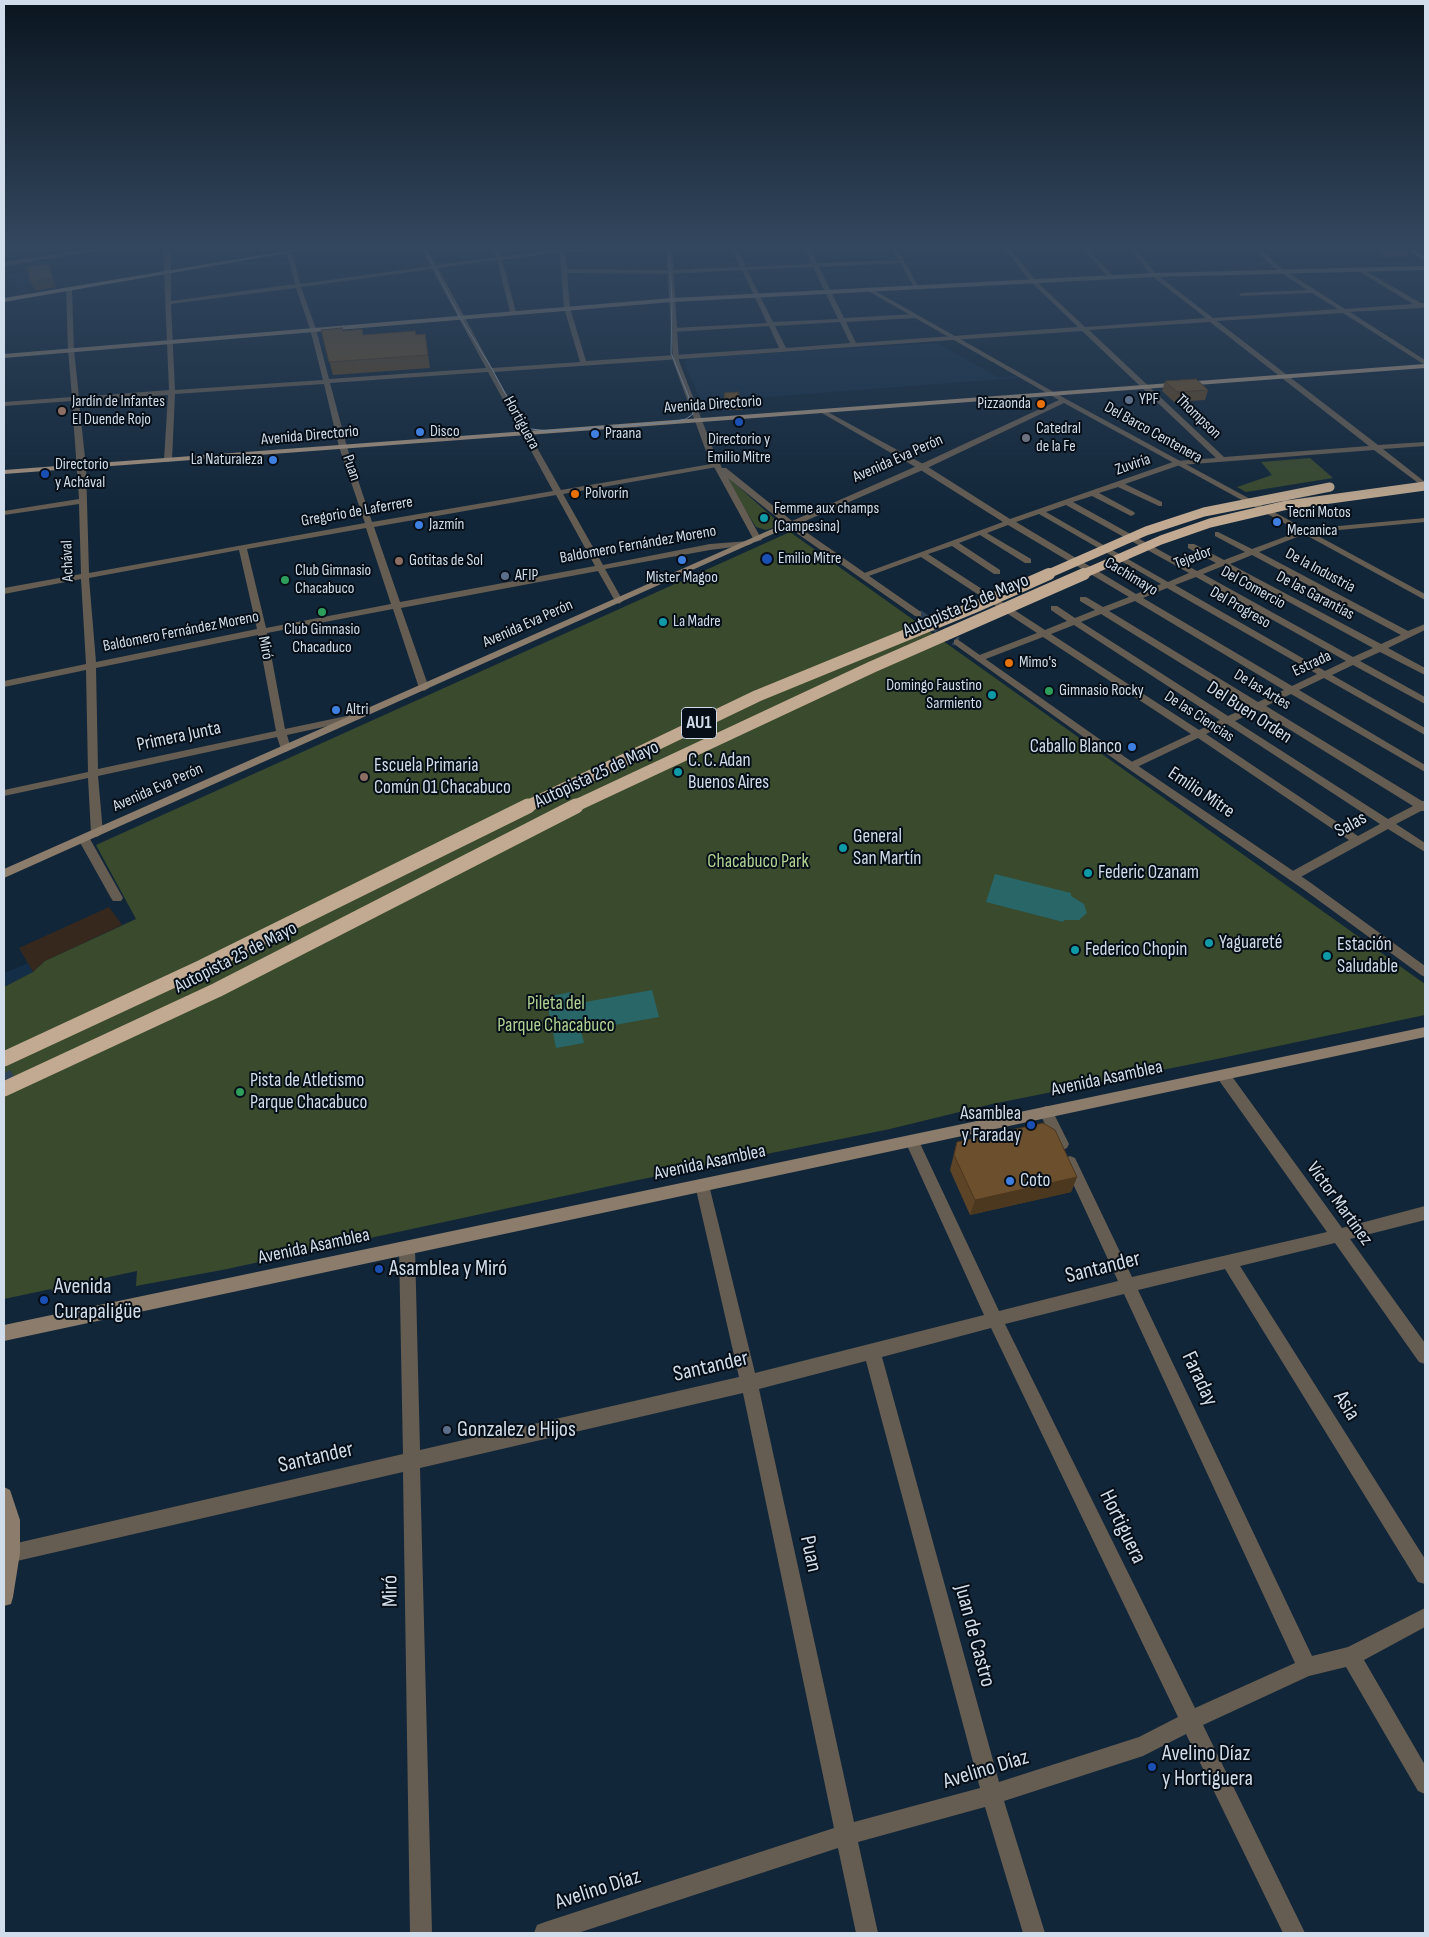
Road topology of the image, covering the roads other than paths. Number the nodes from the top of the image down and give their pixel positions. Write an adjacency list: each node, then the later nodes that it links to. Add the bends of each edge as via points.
1 (71, 336): 18 (street, Achával)
2 (170, 336): 15 (street)
3 (232, 336): 15 (main road)
4 (315, 336): 25 (street, Puan)
5 (472, 336): 23 (street, Hortiguera)
6 (575, 336): 21 (street)
7 (673, 336): 20 (street)
8 (778, 336): 17 (street)
9 (850, 336): 16 (street)
10 (962, 336): 14 (street)
11 (1094, 336): 26 (street, Thompson)
12 (1234, 336): 24 (street)
13 (1383, 336): 22 (street)
14 (952, 337): 16 (street); 28 (street, Del Barco Centenera)
15 (170, 342): 18 (main road); 27 (street)
16 (854, 344): 17 (street)
17 (783, 349): 20 (street)
18 (71, 350): 19 (main road); 29 (street, Achával)
19 (4, 356)
20 (675, 356): 21 (street); 33 (street)
21 (583, 362): 23 (street)
22 (1425, 364): 24 (main road, Avenida Directorio)
23 (491, 369): 25 (street); 34 (street, Hortiguera)
24 (1285, 376): 26 (main road, Avenida Directorio); 37 (street)
25 (327, 381): 27 (street); 36 (street, Puan)
26 (1147, 386): 28 (main road, Avenida Directorio); 39 (street, Thompson)
27 (172, 392): 29 (street); 38 (street)
28 (1054, 394): 30 (street, Del Barco Centenera); 32 (main road, Avenida Directorio)
29 (76, 399): 31 (street); 42 (street, Achával)
30 (1064, 400): 40 (street, Del Barco Centenera); 43 (street, Avenida Eva Perón)
31 (4, 404)
32 (822, 411): 33 (main road, Avenida Directorio); 43 (street, Cachimayo)
33 (698, 419): 34 (main road, Avenida Directorio); 41 (street)
34 (526, 432): 36 (main road, Avenida Directorio); 48 (street, Hortiguera)
35 (1425, 444): 37 (street, Zuviría)
36 (344, 447): 38 (main road, Avenida Directorio); 59 (street, Puan)
37 (1376, 448): 39 (street, Zuviría); 47 (street)
38 (168, 460): 42 (main road, Avenida Directorio)
39 (1223, 460): 40 (street, Zuviría)
40 (1179, 463): 46 (street, Zuviría); 60 (street, Del Barco Centenera)
41 (717, 465): 48 (street, Gregorio de Laferrere); 58 (street); 63 (street)
42 (82, 467): 44 (main road, Avenida Directorio); 50 (street, Achával)
43 (922, 467): 57 (street, Cachimayo); 58 (street, Avenida Eva Perón)
44 (4, 472)
45 (1425, 476): 124 (highway, Autopista 25 de Mayo / AU1, bridge, via 1282,495 1204,512 1146,531 972,608 749,700 507,815 202,967)
46 (1119, 484): 49 (street, Zuviría); 52 (street)
47 (1425, 486): 126 (highway, Autopista 25 de Mayo / AU1, bridge, via 1287,505 1210,523 1162,540 872,667 646,772 217,990)
48 (558, 492): 59 (street, Gregorio de Laferrere); 71 (street, Hortiguera)
49 (1092, 493): 51 (street, Zuviría); 55 (street)
50 (82, 500): 54 (street); 75 (street, Achával)
51 (1066, 502): 53 (street, Zuviría); 73 (street, Del Comercio)
52 (1159, 504)
53 (1039, 511): 57 (street, Zuviría); 76 (street, Del Progreso)
54 (4, 513)
55 (1131, 514)
56 (1425, 520): 60 (street, Tejedor)
57 (1009, 522): 61 (street, Zuviría); 78 (street, Cachimayo)
58 (791, 524): 63 (main road, Avenida Eva Perón); 74 (street)
59 (370, 525): 66 (street, Gregorio de Laferrere); 82 (street, Puan)
60 (1306, 531): 67 (street, Tejedor); 79 (street, Del Barco Centenera)
61 (980, 532): 64 (street, Zuviría); 69 (street)
62 (1218, 534): 67 (street, De la Industria)
63 (753, 542): 71 (street, Baldomero Fernández Moreno, via 710,546); 81 (main road, Avenida Eva Perón)
64 (952, 542): 68 (street, Zuviría); 72 (street)
65 (1191, 546): 70 (street, De las Garantías)
66 (242, 547): 75 (street, Gregorio de Laferrere); 88 (street, Miró)
67 (1251, 552): 70 (street, Tejedor); 90 (street, De la Industria)
68 (922, 554): 74 (street, Zuviría); 89 (street, De las Ciencias)
69 (1028, 561)
70 (1222, 563): 73 (street, Tejedor); 92 (street, De las Garantías)
71 (601, 567): 81 (street, Hortiguera); 82 (street, Baldomero Fernández Moreno)
72 (997, 572)
73 (1195, 573): 76 (street, Tejedor); 94 (street, Del Comercio)
74 (863, 575): 85 (street)
75 (85, 577): 77 (street, Gregorio de Laferrere); 95 (street, Achával)
76 (1168, 584): 78 (street, Tejedor); 97 (street, Del Progreso)
77 (4, 591)
78 (1135, 597): 84 (street, Tejedor); 100 (street, Cachimayo)
79 (1425, 597)
80 (1083, 599): 84 (street, De las Artes)
81 (619, 601): 99 (main road, Avenida Eva Perón)
82 (396, 606): 88 (street, Baldomero Fernández Moreno); 99 (street, Puan)
83 (1054, 608): 86 (street, Del Buen Orden)
84 (1101, 610): 86 (street, Tejedor); 102 (street, De las Artes)
85 (918, 614)
86 (1073, 621): 89 (street, Tejedor); 104 (street, Del Buen Orden)
87 (1425, 628): 90 (street, Estrada)
88 (262, 631): 95 (street, Baldomero Fernández Moreno); 106 (street, Miró)
89 (1042, 633): 93 (street, Tejedor); 107 (street, De las Ciencias)
90 (1408, 635): 92 (street, Estrada)
91 (957, 642): 93 (street, Emilio Mitre)
92 (1381, 648): 94 (street, Estrada); 96 (street, De las Garantías)
93 (980, 658): 109 (street, Emilio Mitre)
94 (1354, 661): 97 (street, Estrada); 101 (street, Del Comercio)
95 (91, 666): 98 (street, Baldomero Fernández Moreno); 111 (street, Achával)
96 (1425, 672)
97 (1325, 674): 100 (street, Estrada); 105 (street, Del Progreso)
98 (4, 684)
99 (424, 688): 103 (main road, Avenida Eva Perón)
100 (1293, 690): 102 (street, Estrada); 110 (street, Cachimayo)
101 (1425, 701)
102 (1259, 706): 104 (street, Estrada); 113 (street, De las Artes)
103 (361, 716): 106 (street, Primera Junta); 108 (main road, Avenida Eva Perón)
104 (1228, 720): 107 (street, Estrada); 114 (street, Del Buen Orden)
105 (1425, 732)
106 (281, 733): 108 (street, Miró); 111 (street, Primera Junta)
107 (1199, 734): 109 (street, Estrada); 117 (street, De las Ciencias)
108 (286, 749): 115 (main road, Avenida Eva Perón)
109 (1131, 766): 120 (street, Emilio Mitre)
110 (1425, 769)
111 (92, 774): 112 (street, Primera Junta); 115 (street, Achával)
112 (4, 793)
113 (1424, 806): 114 (street, Salas)
114 (1388, 824): 117 (street, Salas); 118 (street, Del Buen Orden)
115 (96, 833): 116 (main road, Avenida Eva Perón)
116 (84, 839): 119 (main road, Avenida Eva Perón); 121 (street)
117 (1358, 841): 120 (street, Salas)
118 (1425, 848)
119 (4, 874)
120 (1293, 876): 122 (street, Emilio Mitre)
121 (117, 898)
122 (1425, 972)
123 (1425, 1032): 125 (main road, Avenida Asamblea)
124 (4, 1059)
125 (1223, 1075): 127 (main road, Avenida Asamblea); 131 (street, Víctor Martínez)
126 (4, 1089)
127 (1046, 1112): 128 (main road, Avenida Asamblea); 134 (street, Faraday)
128 (912, 1141): 129 (main road, Avenida Asamblea); 135 (street, Hortiguera)
129 (702, 1185): 132 (main road, Avenida Asamblea); 139 (street, Puan)
130 (1425, 1213): 131 (street, Santander)
131 (1337, 1236): 133 (street, Santander); 138 (street, Víctor Martínez)
132 (407, 1248): 136 (main road, Avenida Asamblea); 140 (street, Miró)
133 (1229, 1262): 134 (street, Santander); 143 (street, Asia)
134 (1130, 1285): 135 (street, Santander); 147 (street, Faraday)
135 (995, 1320): 137 (street, Santander); 148 (street, Hortiguera)
136 (4, 1333)
137 (872, 1351): 139 (street, Santander); 150 (street, Juan de Castro)
138 (1425, 1356)
139 (749, 1383): 140 (street, Santander); 151 (street, Puan)
140 (412, 1461): 142 (street, Santander); 152 (street, Miró)
141 (4, 1496): 142 (main road, via 11,1520)
142 (8, 1554): 144 (main road)
143 (1425, 1575)
144 (4, 1597)
145 (1425, 1616): 146 (street, Avelino Díaz)
146 (1351, 1656): 147 (street, Avelino Díaz); 149 (street)
147 (1307, 1667): 148 (street, Avelino Díaz)
148 (1190, 1721): 150 (street, Avelino Díaz, via 1143,1746); 156 (street, Hortiguera)
149 (1425, 1784)
150 (992, 1795): 151 (street, Avelino Díaz); 155 (street, Juan de Castro)
151 (846, 1835): 153 (street, Avelino Díaz); 154 (street, Puan)
152 (421, 1933)
153 (545, 1933)
154 (867, 1933)
155 (1034, 1933)
156 (1294, 1933)

